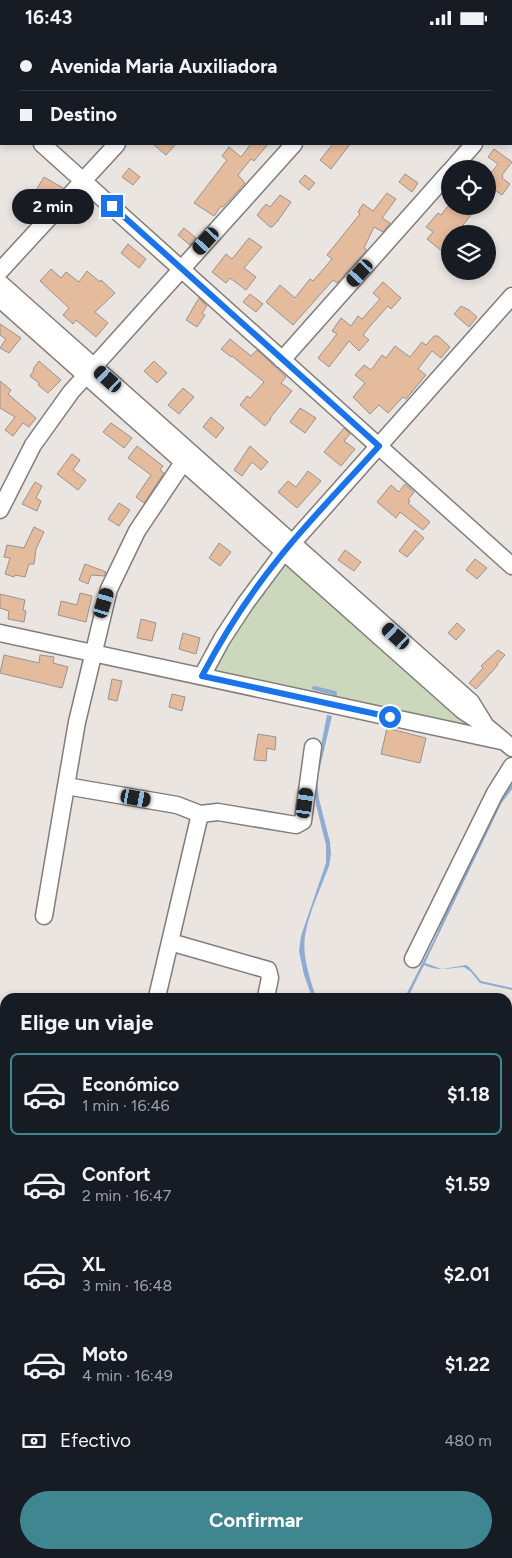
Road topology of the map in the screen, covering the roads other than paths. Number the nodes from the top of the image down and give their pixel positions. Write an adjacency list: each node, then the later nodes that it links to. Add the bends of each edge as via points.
1 (43, 145): 6 (street)
2 (116, 145): 6 (street)
3 (293, 145): 8 (street)
4 (473, 145): 5 (street)
5 (460, 160)
6 (84, 181): 8 (street); 9 (street)
7 (441, 181): 13 (street)
8 (181, 269): 13 (street); 14 (street)
9 (0, 271)
10 (0, 283): 14 (street)
11 (512, 296): 15 (street)
12 (0, 299): 14 (street)
13 (282, 359): 15 (street)
14 (90, 371): 16 (street); 17 (street, via 71,391 33,445)
15 (379, 446): 18 (street); 19 (street)
16 (186, 457): 18 (street); 21 (street, via 137,531 120,564 109,589)
17 (0, 510)
18 (288, 548): 22 (street, via 245,604); 23 (street, via 462,711)
19 (512, 566)
20 (0, 633): 21 (street)
21 (92, 653): 22 (street); 26 (street)
22 (202, 676): 23 (street)
23 (508, 744)
24 (313, 747): 27 (street, via 303,821 296,825 218,812)
25 (512, 766): 30 (street, via 495,793)
26 (66, 785): 27 (street, via 177,805); 28 (street)
27 (200, 814): 29 (street)
28 (44, 916)
29 (170, 942): 31 (street); 32 (street, via 268,970)
30 (414, 959)
31 (158, 993)
32 (267, 993)

